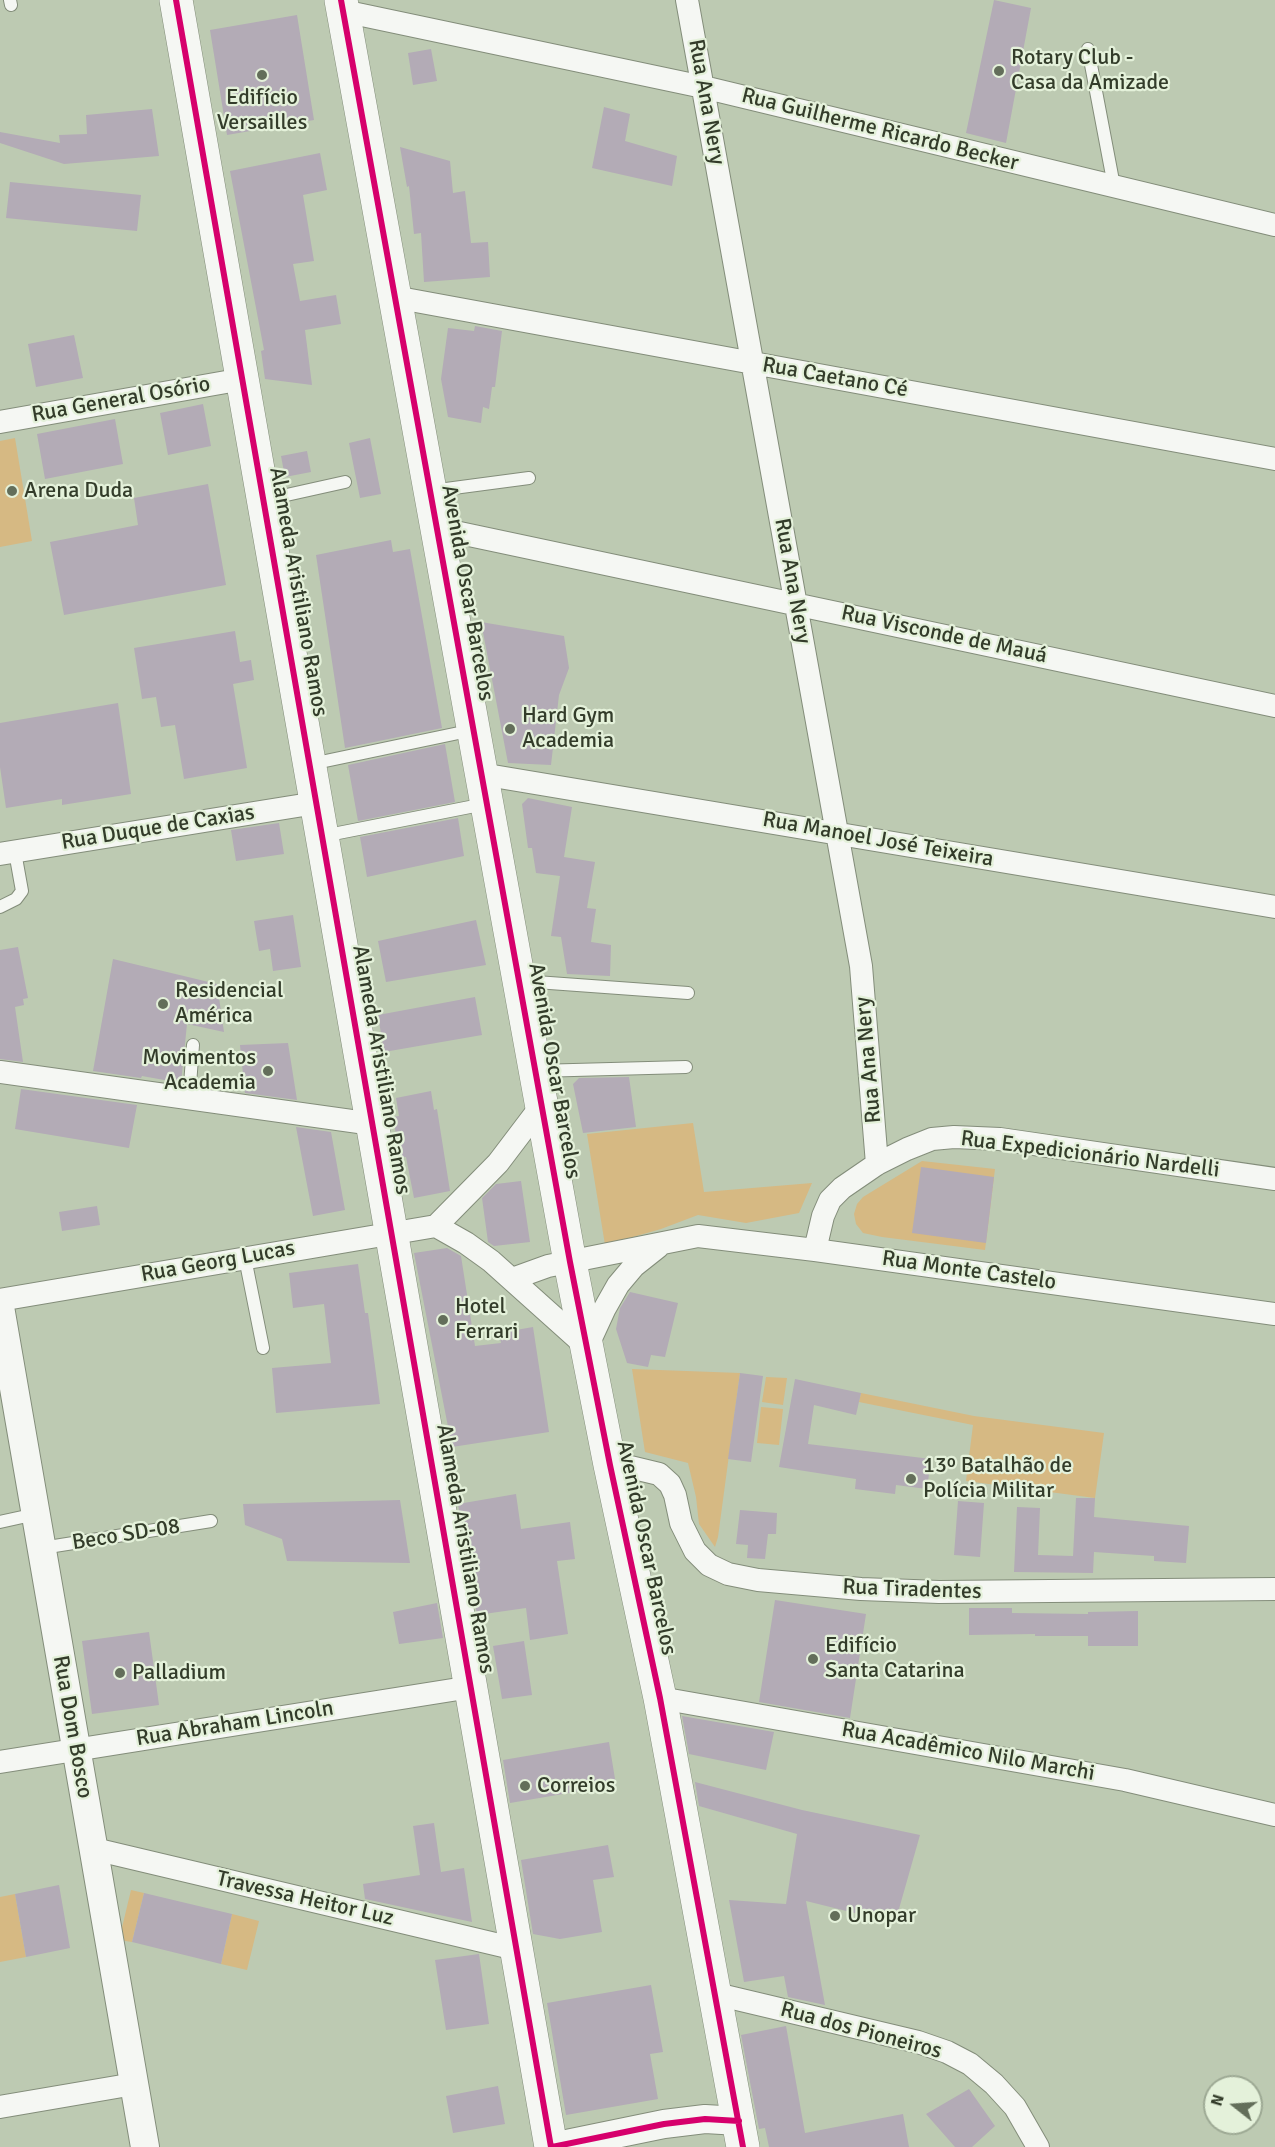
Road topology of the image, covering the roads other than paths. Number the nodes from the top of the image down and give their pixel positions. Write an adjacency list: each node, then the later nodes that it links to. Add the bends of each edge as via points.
1 (176, 0): 10 (main road, Alameda Aristiliano Ramos)
2 (687, 0): 5 (street, Rua Ana Nery)
3 (342, 6): 5 (street, Rua Guilherme Ricardo Becker); 8 (main road, Avenida Oscar Barcelos)
4 (1088, 49): 6 (lane)
5 (703, 87): 6 (street, Rua Guilherme Ricardo Becker); 9 (street, Rua Ana Nery)
6 (1114, 186): 7 (street, Rua Guilherme Ricardo Becker)
7 (1275, 225)
8 (394, 297): 9 (street, Rua Caetano Cé); 15 (main road, Avenida Oscar Barcelos)
9 (753, 363): 12 (street, Rua Caetano Cé); 18 (street, Rua Ana Nery)
10 (243, 379): 11 (street, Rua General Osório); 16 (main road, Alameda Aristiliano Ramos)
11 (0, 422)
12 (1275, 459)
13 (529, 478): 15 (lane)
14 (345, 482): 16 (lane)
15 (430, 491): 17 (main road, Avenida Oscar Barcelos)
16 (264, 500): 21 (main road, Alameda Aristiliano Ramos)
17 (436, 528): 18 (street, Rua Visconde de Mauá); 20 (main road, Avenida Oscar Barcelos)
18 (796, 604): 19 (street, Rua Visconde de Mauá); 24 (street, Rua Ana Nery)
19 (1275, 706)
20 (473, 730): 21 (lane); 22 (main road, Avenida Oscar Barcelos)
21 (310, 764): 23 (main road, Alameda Aristiliano Ramos)
22 (484, 789): 24 (street, Rua Manoel José Teixeira); 25 (lane); 29 (main road, Avenida Oscar Barcelos)
23 (316, 803): 25 (main road, Alameda Aristiliano Ramos); 26 (street, Rua Duque de Caxias)
24 (837, 833): 28 (street, Rua Manoel José Teixeira); 38 (street, Rua Ana Nery, via 861,966)
25 (322, 836): 37 (main road, Alameda Aristiliano Ramos)
26 (8, 853): 27 (lane, via 22,891)
27 (0, 907)
28 (1275, 908)
29 (519, 981): 30 (lane); 33 (main road, Avenida Oscar Barcelos)
30 (688, 993)
31 (192, 1045): 35 (lane)
32 (686, 1067): 33 (lane)
33 (535, 1071): 36 (main road, Avenida Oscar Barcelos)
34 (0, 1072): 35 (street)
35 (189, 1098): 37 (street)
36 (542, 1105): 40 (street, via 498,1163); 45 (main road, Avenida Oscar Barcelos)
37 (373, 1125): 41 (main road, Alameda Aristiliano Ramos)
38 (877, 1164): 39 (street, Rua Expedicionário Nardelli, via 932,1140 976,1137); 43 (street, Rua Expedicionário Nardelli, via 830,1200)
39 (1275, 1179)
40 (436, 1226): 41 (street, Rua Georg Lucas); 46 (street, via 466,1243)
41 (391, 1233): 44 (street, Rua Georg Lucas); 58 (main road, Alameda Aristiliano Ramos)
42 (663, 1243): 43 (street, Rua Monte Castelo, via 698,1236); 45 (street, Rua Monte Castelo); 50 (street, Rua Monte Castelo, via 618,1285)
43 (815, 1250): 49 (street, Rua Monte Castelo)
44 (245, 1258): 47 (street, Rua Georg Lucas); 51 (lane)
45 (570, 1262): 46 (street, Rua Monte Castelo); 50 (main road, Avenida Oscar Barcelos)
46 (512, 1279): 50 (street)
47 (0, 1300)
48 (0, 1307): 53 (street, Rua Dom Bosco)
49 (1275, 1314)
50 (587, 1347): 52 (main road, Avenida Oscar Barcelos)
51 (263, 1348)
52 (610, 1465): 57 (street, Rua Tiradentes, via 659,1474 670,1484 681,1523 695,1551 709,1565 728,1574 758,1580 939,1592); 59 (main road, Avenida Oscar Barcelos)
53 (36, 1514): 55 (lane); 56 (street, Rua Dom Bosco)
54 (211, 1521): 56 (lane, Beco SD-08)
55 (0, 1522)
56 (42, 1548): 60 (street, Rua Dom Bosco)
57 (1275, 1589)
58 (471, 1687): 60 (street, Rua Abraham Lincoln); 64 (main road, Alameda Aristiliano Ramos)
59 (660, 1698): 62 (street, Rua Acadêmico Nilo Marchi, via 1125,1780); 65 (main road, Avenida Oscar Barcelos)
60 (76, 1749): 61 (street, Rua Abraham Lincoln); 63 (street, Rua Dom Bosco)
61 (0, 1762)
62 (1275, 1815)
63 (94, 1850): 64 (street, Travessa Heitor Luz); 66 (street, Rua Dom Bosco)
64 (516, 1949): 70 (main road, Alameda Aristiliano Ramos)
65 (716, 1994): 68 (main road, Avenida Oscar Barcelos); 71 (street, Rua dos Pioneiros, via 947,2052 970,2064 994,2084 1015,2107)
66 (134, 2084): 67 (street); 69 (street, Rua Dom Bosco)
67 (0, 2107)
68 (741, 2134): 70 (street, via 705,2119)
69 (145, 2147)
70 (551, 2147)
71 (1038, 2147)

